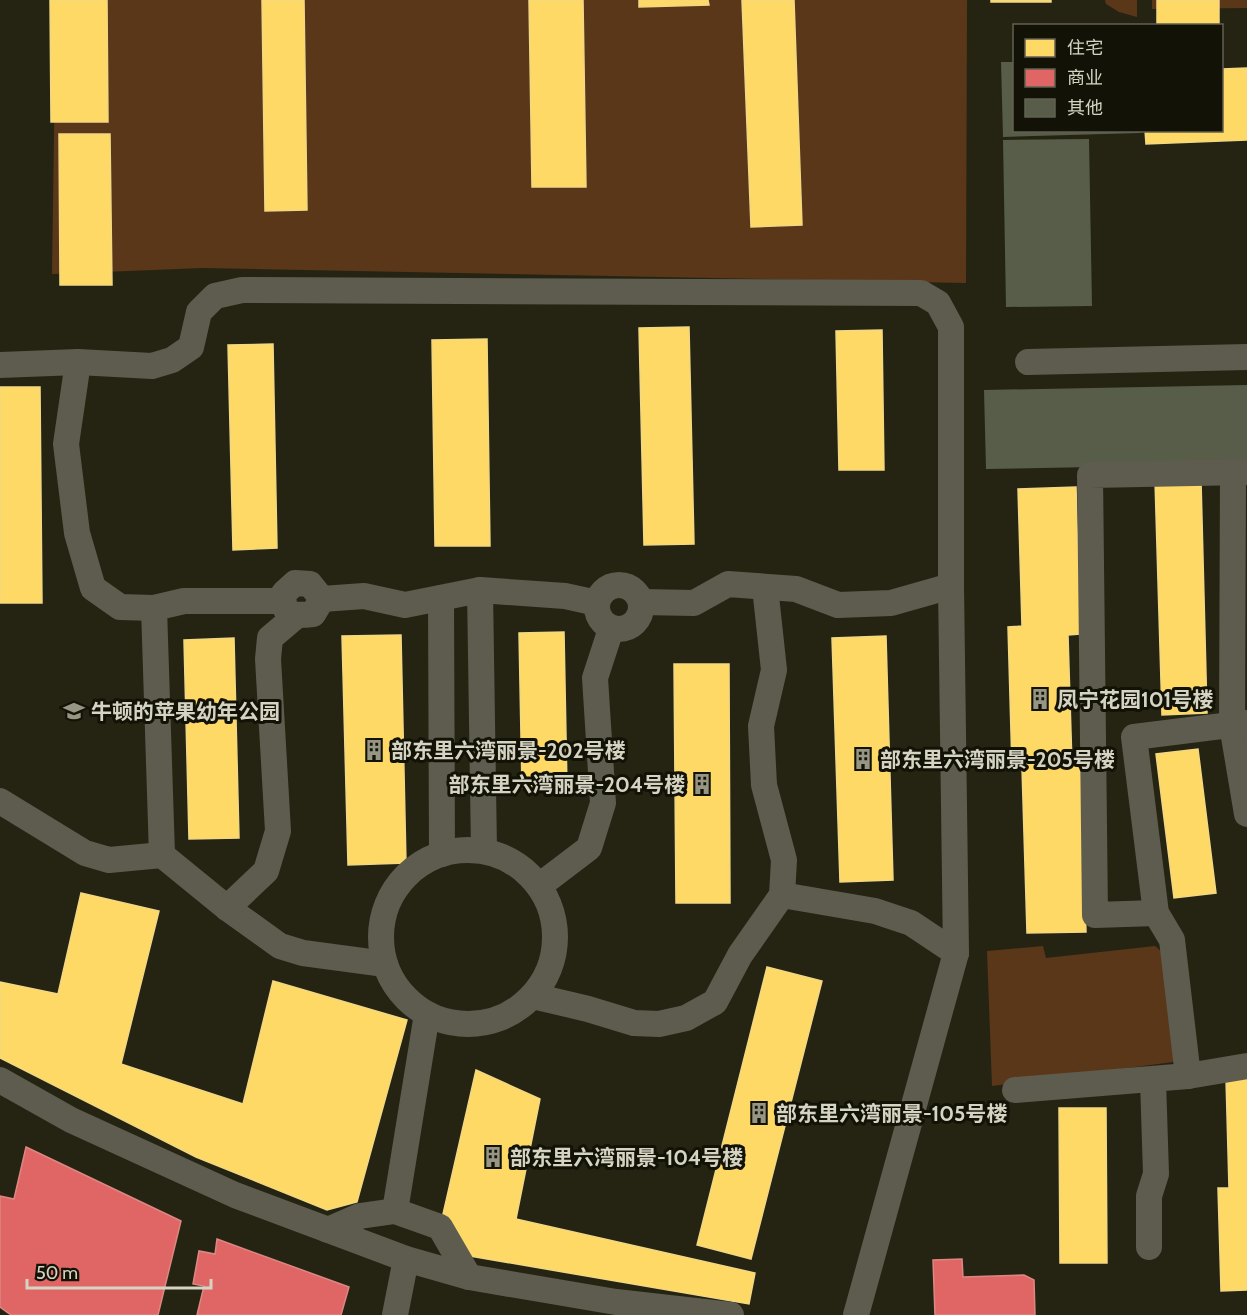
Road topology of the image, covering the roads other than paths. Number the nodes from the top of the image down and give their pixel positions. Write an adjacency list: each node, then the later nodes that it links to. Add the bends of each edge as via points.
1 (1247, 357): 3 (street)
2 (78, 362): 4 (street); 6 (street, via 152,366 172,360 191,346 198,312 215,296 242,290 921,293 938,303 951,327); 12 (street, via 66,444 77,533 93,588 120,607)
3 (1028, 362)
4 (0, 365)
5 (1240, 472): 15 (street); 16 (street, via 1090,475)
6 (951, 586): 7 (street, via 891,603 838,605 796,589); 27 (street)
7 (765, 587): 10 (street, via 728,584 694,603); 24 (street, via 774,670 761,726 764,785 784,860)
8 (480, 590): 9 (street); 11 (street, via 565,596); 20 (street)
9 (441, 598): 13 (street, via 405,605 364,596 322,599 310,584 295,583 284,593); 21 (street)
10 (641, 602): 11 (street, via 631,587 616,584 603,590); 14 (street, via 638,621 626,629)
11 (597, 603): 14 (street, via 599,619)
12 (154, 608): 13 (street, via 184,601); 22 (street)
13 (290, 609): 25 (street, via 270,638 268,659 278,831 266,871)
14 (611, 629): 23 (street, via 596,678 603,803 589,848)
15 (1240, 724): 17 (street); 19 (street)
16 (1093, 737): 17 (street); 26 (street, via 1095,915)
17 (1134, 737): 26 (street)
18 (0, 801): 22 (street, via 85,853 109,860)
19 (1247, 814)
20 (484, 852): 21 (street); 23 (street, via 505,858)
21 (442, 854): 28 (street, via 418,866 398,886 386,910 381,937)
22 (162, 855): 25 (street)
23 (539, 886): 29 (street, via 550,907 555,942 546,977)
24 (782, 895): 27 (street, via 875,911 911,923); 29 (street, via 740,955 715,1002 686,1018 659,1024 634,1023)
25 (226, 908): 28 (street, via 280,946 303,953)
26 (1156, 913): 32 (street, via 1172,940)
27 (956, 953): 43 (street)
28 (385, 964): 30 (street, via 408,1001)
29 (533, 996): 30 (street, via 510,1014 483,1024 454,1024)
30 (427, 1014): 36 (street)
31 (1247, 1066): 32 (street)
32 (1188, 1076): 34 (street)
33 (0, 1080): 37 (street, via 71,1120 168,1166)
34 (1153, 1080): 35 (street); 38 (street, via 1156,1174 1149,1196)
35 (1015, 1090)
36 (395, 1211): 37 (street, via 360,1215); 40 (street, via 440,1227)
37 (328, 1230): 39 (street)
38 (1149, 1247)
39 (406, 1258): 40 (street); 41 (street)
40 (469, 1277): 42 (street, via 616,1302)
41 (395, 1315)
42 (731, 1315)
43 (856, 1315)

